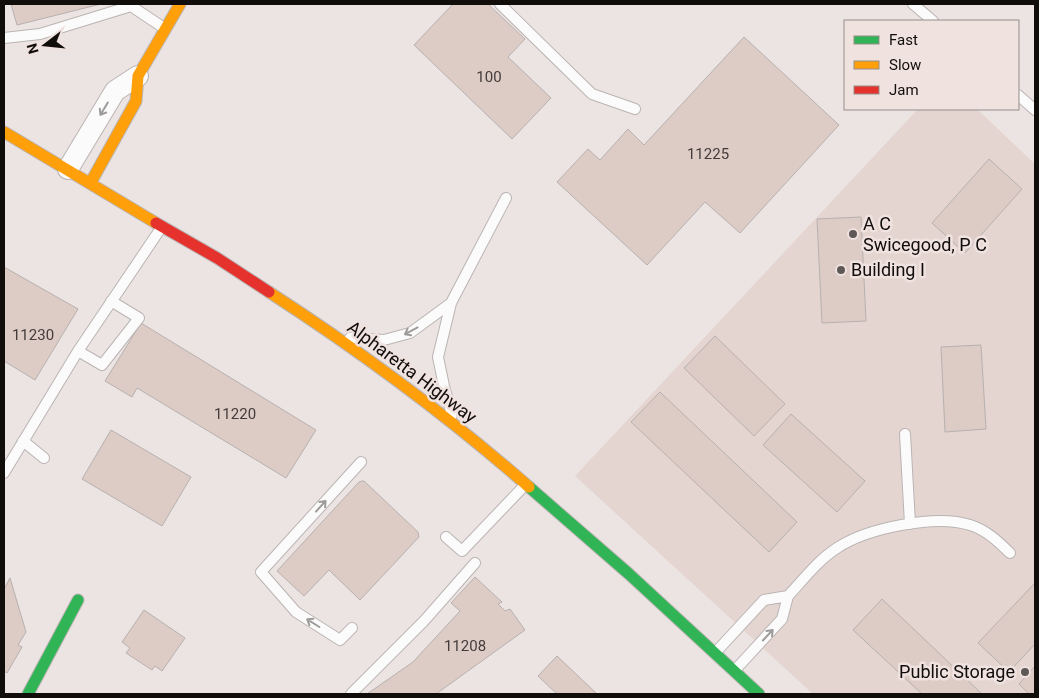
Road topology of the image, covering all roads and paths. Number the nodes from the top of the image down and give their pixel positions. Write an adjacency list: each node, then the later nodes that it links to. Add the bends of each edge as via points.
1 (180, 4): 6 (main road)
2 (500, 4): 10 (lane, via 592,94)
3 (913, 4): 5 (lane)
4 (130, 5): 6 (lane); 7 (lane, via 40,34)
5 (932, 20)
6 (165, 28): 8 (main road)
7 (4, 38)
8 (138, 76): 13 (street, one-way to 13, via 115,91); 14 (main road, via 136,101)
9 (1019, 95): 11 (lane)
10 (635, 109)
11 (1035, 110)
12 (4, 132): 13 (main road, Alpharetta Highway)
13 (68, 168): 14 (main road, Alpharetta Highway)
14 (91, 182): 16 (main road, Alpharetta Highway)
15 (506, 198): 18 (lane)
16 (162, 227): 17 (lane); 19 (main road, Alpharetta Highway, via 217,258)
17 (111, 301): 20 (lane); 20 (lane, via 139,318 102,365)
18 (451, 303): 19 (lane, one-way to 19, via 410,333 384,340); 21 (lane, via 438,358)
19 (338, 338): 21 (main road, Alpharetta Highway)
20 (78, 351): 23 (lane)
21 (454, 424): 27 (main road, Alpharetta Highway)
22 (905, 434): 28 (lane)
23 (23, 441): 24 (lane); 26 (lane)
24 (44, 458)
25 (361, 462): 34 (lane, one-way to 25, via 340,640 296,612 261,572)
26 (4, 473)
27 (526, 484): 29 (lane, via 462,551); 35 (main road, Alpharetta Highway)
28 (910, 524): 30 (lane, via 940,521 969,525 996,539); 32 (lane, via 891,527 837,548)
29 (446, 537)
30 (1010, 553)
31 (475, 563): 38 (lane, via 424,621)
32 (788, 596): 35 (lane, via 764,600); 36 (lane, one-way to 32, via 782,618)
33 (78, 600): 37 (main road)
34 (352, 628)
35 (715, 653): 36 (main road, Alpharetta Highway)
36 (735, 671): 39 (main road, Alpharetta Highway)
37 (28, 694)
38 (351, 694)
39 (758, 694)

